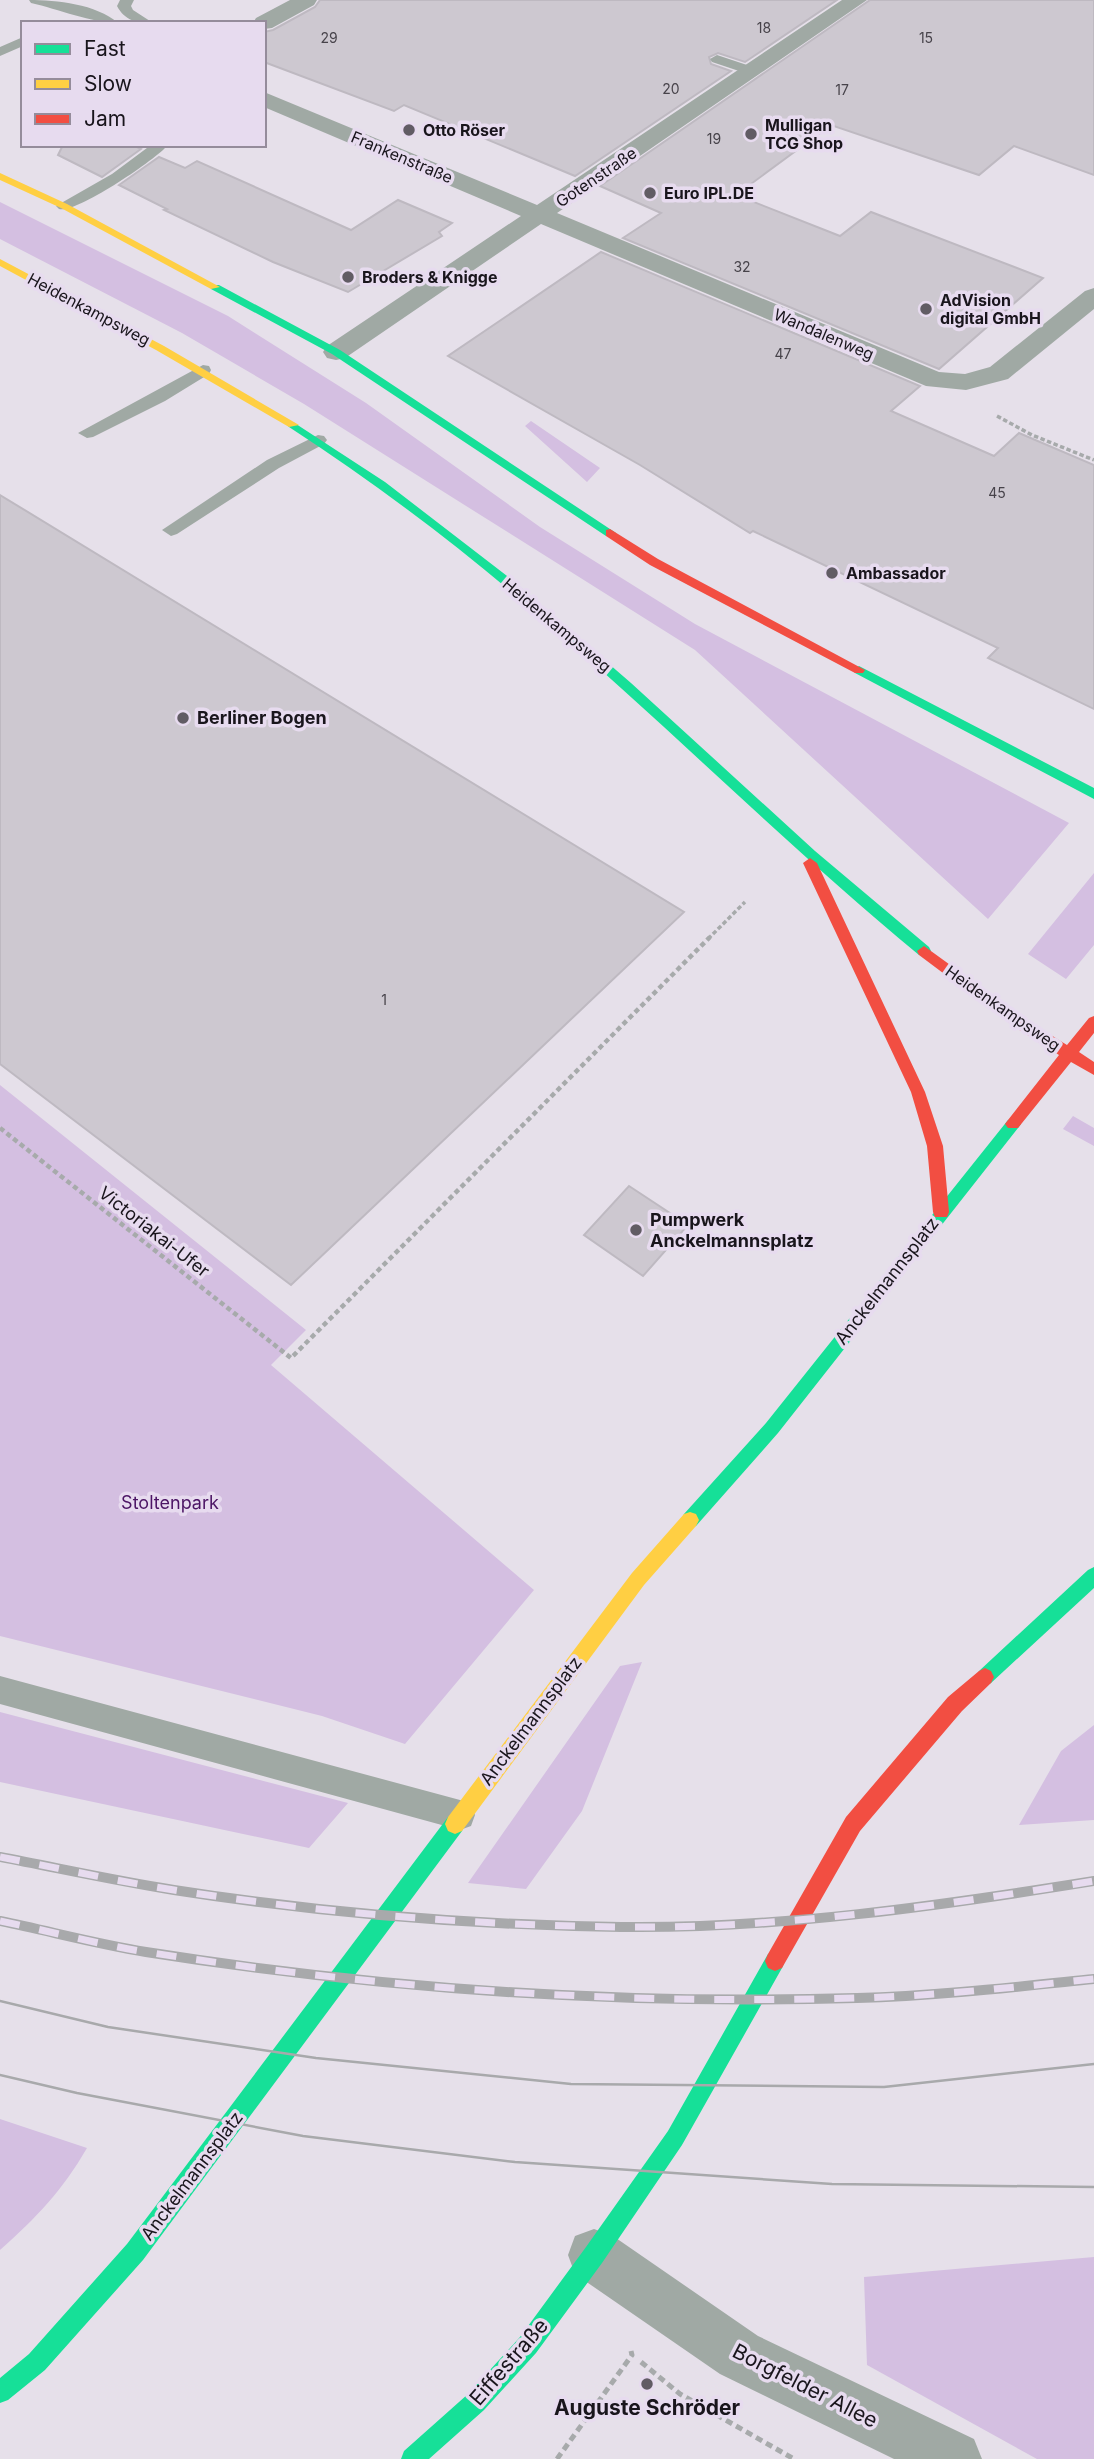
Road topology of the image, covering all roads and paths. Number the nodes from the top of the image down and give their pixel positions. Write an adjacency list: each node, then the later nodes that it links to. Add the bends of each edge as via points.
1 (36, 0): 5 (lane)
2 (127, 0): 8 (lane, via 127,12)
3 (306, 0): 9 (street)
4 (856, 0): 13 (street, Gotenstraße)
5 (83, 11): 6 (lane); 7 (lane)
6 (62, 21)
7 (106, 21)
8 (143, 21)
9 (266, 22)
10 (21, 42): 11 (lane)
11 (0, 52)
12 (717, 59): 13 (lane)
13 (751, 71): 18 (street, Gotenstraße)
14 (266, 100): 18 (street, Frankenstraße)
15 (158, 147): 17 (lane, via 117,177)
16 (0, 176): 17 (main road)
17 (64, 206): 21 (main road)
18 (540, 215): 21 (street, Gotenstraße); 23 (street, Wandalenweg, via 935,380)
19 (0, 262): 22 (main road, Heidenkampsweg)
20 (1094, 296): 23 (street, Wandalenweg, via 999,373)
21 (336, 352): 28 (main road, via 654,562)
22 (203, 370): 24 (lane); 25 (main road, Heidenkampsweg)
23 (966, 382): 26 (path, via 997,416)
24 (87, 433)
25 (318, 440): 27 (lane); 29 (main road, Heidenkampsweg, via 414,508 561,626)
26 (1094, 460)
27 (171, 530)
28 (1094, 794)
29 (806, 853): 32 (main road, Heidenkampsweg, via 972,990); 35 (main road, via 918,1092 935,1146)
30 (745, 902): 34 (path, Victoriakai-Ufer, via 291,1359)
31 (1094, 1022): 32 (main road, Anckelmannsplatz)
32 (1067, 1054): 33 (main road); 35 (main road, Anckelmannsplatz)
33 (1094, 1069)
34 (0, 1128)
35 (941, 1212): 38 (main road, Anckelmannsplatz, via 772,1428 638,1579)
36 (1094, 1576): 39 (main road, via 955,1704 853,1824 675,2138)
37 (0, 1690): 38 (lane)
38 (460, 1815): 42 (main road, Anckelmannsplatz, via 135,2252 37,2362)
39 (594, 2255): 43 (main road, Eiffestraße, via 528,2345 476,2402); 46 (street, Borgfelder Allee, via 739,2355)
40 (627, 2342): 41 (path)
41 (632, 2355): 44 (path); 45 (path, via 680,2394)
42 (0, 2392)
43 (412, 2459)
44 (557, 2459)
45 (794, 2459)
46 (954, 2459)

